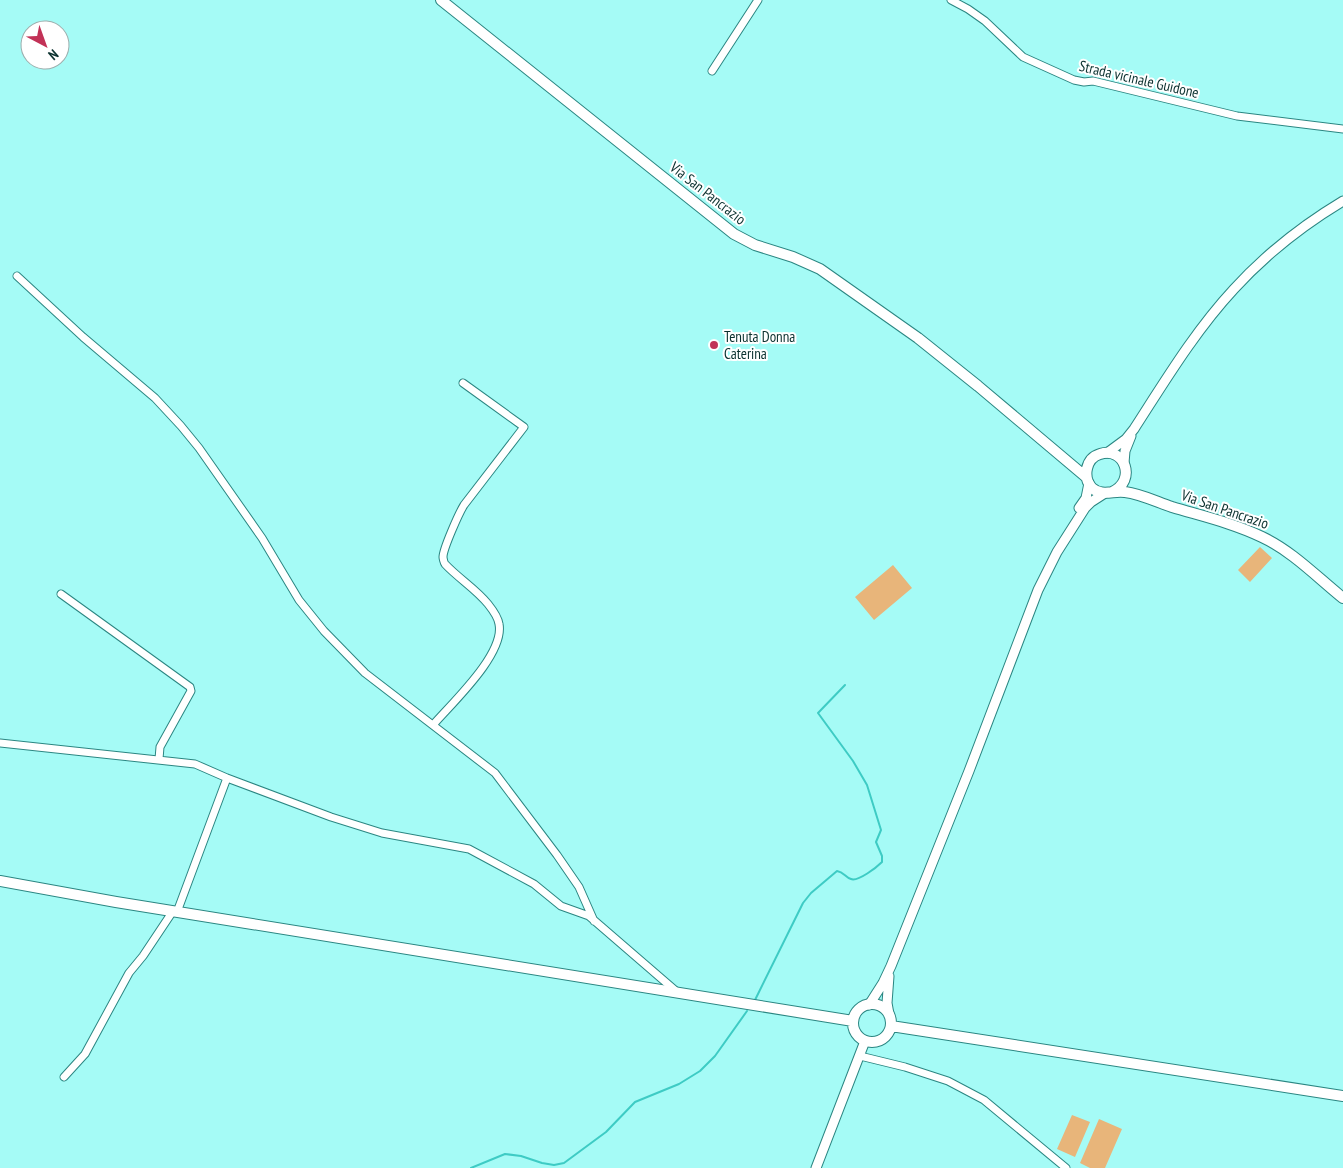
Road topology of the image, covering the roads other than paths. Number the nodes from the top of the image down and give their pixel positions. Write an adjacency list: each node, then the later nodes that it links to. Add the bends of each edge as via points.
1 (441, 0): 11 (main road, Via San Pancrazio, via 734,234 820,269 918,338)
2 (758, 0): 4 (street)
3 (951, 0): 5 (street, Strada vicinale Guidone, via 985,22 1023,57 1074,80 1094,81 1237,116)
4 (712, 71)
5 (1343, 129)
6 (1343, 201): 9 (street, via 1272,252 1233,289 1202,327)
7 (17, 276): 20 (street, via 154,398 180,426 199,448 262,538 299,600 324,631 365,673)
8 (463, 384): 20 (street, via 524,427 464,505 445,550 445,564 487,604 499,622 499,632 494,651 482,669)
9 (1134, 429): 10 (street, via 1126,439); 13 (street, via 1126,451)
10 (1106, 452): 12 (main road, via 1096,455); 13 (main road, via 1117,455)
11 (1064, 459): 12 (main road); 14 (main road, Via San Pancrazio)
12 (1089, 463): 14 (main road)
13 (1125, 467): 15 (main road, via 1122,486); 16 (main road)
14 (1088, 480): 15 (main road, via 1093,488); 17 (street, via 1086,498 1075,514)
15 (1108, 493): 16 (main road, Via San Pancrazio, via 1126,492); 17 (street, via 1090,502)
16 (1139, 496): 19 (main road, Via San Pancrazio, via 1262,537 1283,548)
17 (1074, 524): 27 (street, via 1038,590)
18 (61, 594): 22 (street, via 190,687 191,691 160,747)
19 (1343, 598)
20 (433, 725): 26 (street, via 495,773 557,855)
21 (0, 743): 22 (street)
22 (159, 759): 23 (street, via 195,764)
23 (227, 778): 25 (street); 26 (street, via 382,833 469,849 534,884 561,906)
24 (0, 881): 25 (main road)
25 (175, 911): 28 (main road); 35 (street, via 129,973 85,1054)
26 (594, 921): 28 (street)
27 (891, 966): 29 (street); 30 (street, via 887,994)
28 (677, 992): 31 (main road)
29 (869, 1005): 30 (main road, via 880,1006); 31 (main road, via 858,1010)
30 (889, 1014): 32 (main road)
31 (853, 1021): 33 (main road, via 854,1031)
32 (891, 1026): 33 (main road, via 882,1040); 36 (main road)
33 (865, 1041): 34 (street)
34 (860, 1056): 37 (street); 38 (street, via 948,1081 984,1100)
35 (64, 1077)
36 (1343, 1096)
37 (816, 1168)
38 (1066, 1168)

